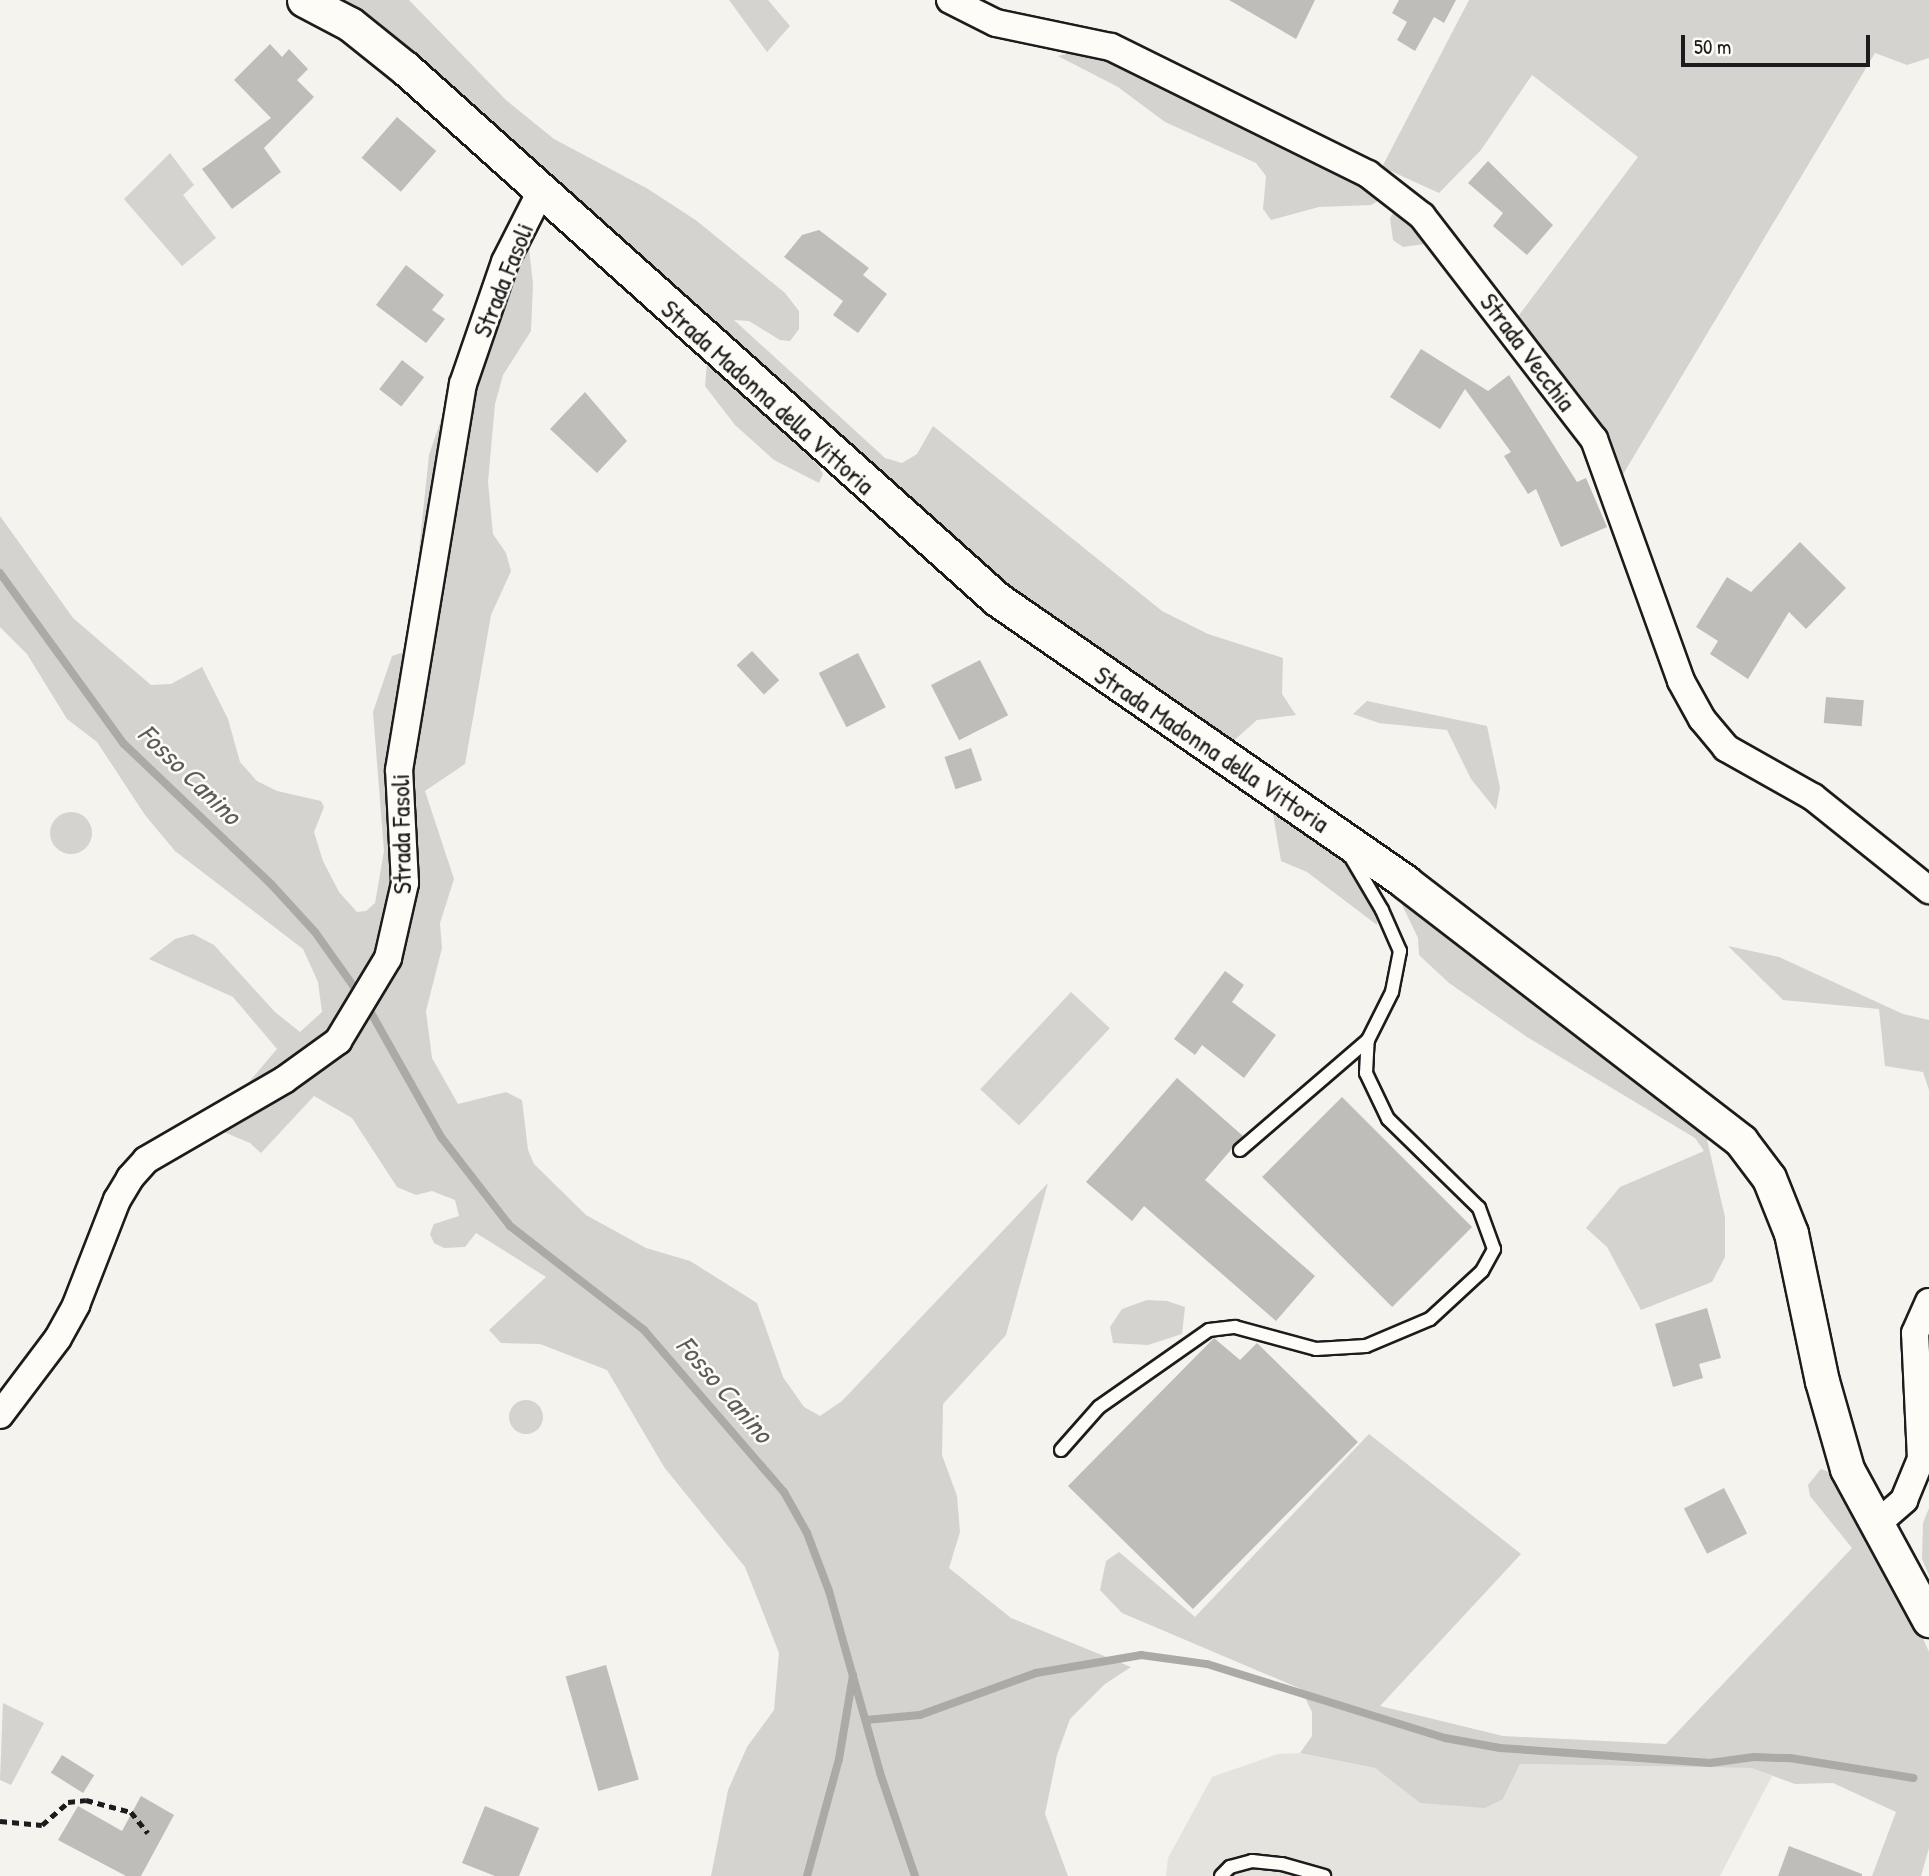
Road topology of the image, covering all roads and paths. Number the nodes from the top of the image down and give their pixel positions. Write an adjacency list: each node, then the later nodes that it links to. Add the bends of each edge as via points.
1 (304, 0): 3 (street, Strada Madonna della Vittoria, via 350,24 405,68)
2 (950, 0): 5 (street, Strada Vecchia, via 996,23 1111,47 1368,174 1422,216 1594,439 1681,681 1702,719 1726,748 1813,797)
3 (540, 193): 4 (street, Strada Madonna della Vittoria, via 997,599); 9 (street, Strada Fasoli, via 505,262 463,384 399,770 405,883 388,958 338,1041 284,1080 146,1160 130,1178 58,1338)
4 (1345, 839): 6 (lane, via 1351,862 1382,910 1400,951 1392,992); 11 (street, Strada Madonna della Vittoria, via 1671,1084 1758,1161 1791,1233 1836,1440)
5 (1929, 890)
6 (1368, 1040): 7 (lane); 10 (lane, via 1366,1073 1388,1119 1479,1208 1494,1249 1482,1271 1430,1319 1366,1346 1315,1349 1235,1327 1209,1330 1099,1407)
7 (1240, 1150)
8 (1929, 1302): 11 (street, via 1915,1333 1921,1459 1904,1500)
9 (0, 1415)
10 (1060, 1450)
11 (1878, 1523): 12 (street, Strada Madonna della Vittoria)
12 (1929, 1620)
13 (0, 1821): 14 (path, via 41,1825 68,1802 86,1800 131,1812)
14 (148, 1833)
15 (1221, 1876): 16 (lane, via 1230,1867 1252,1861)
16 (1324, 1876)

